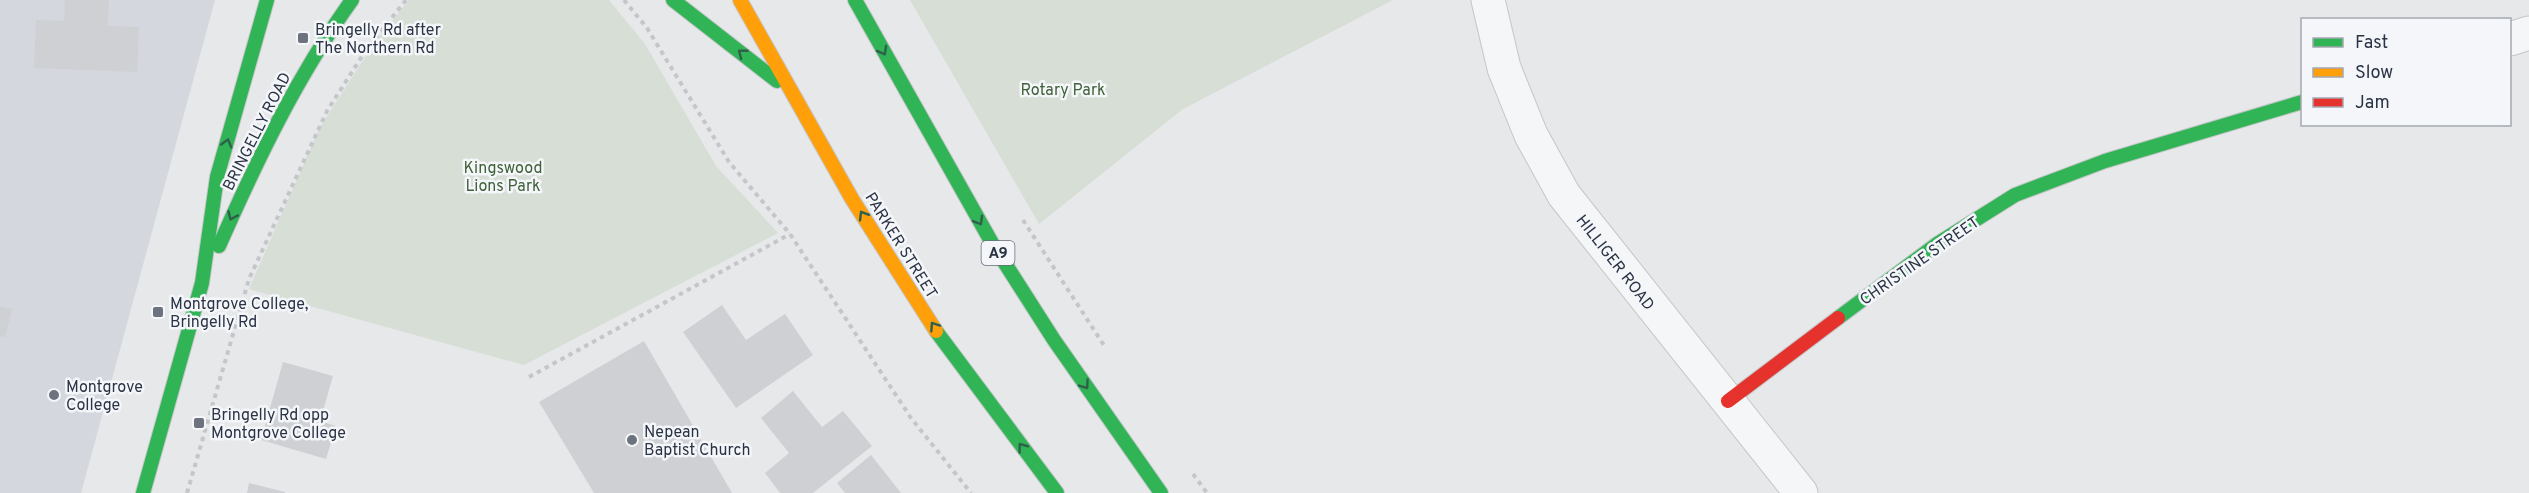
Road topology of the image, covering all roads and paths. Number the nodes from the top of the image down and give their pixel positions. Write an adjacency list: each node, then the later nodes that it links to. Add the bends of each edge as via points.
1 (267, 0): 15 (main road, BRINGELLY ROAD, one-way to 1, via 217,177)
2 (352, 0): 15 (main road, BRINGELLY ROAD, one-way to 15, via 282,110)
3 (406, 0): 21 (path, via 366,50 327,111 249,279)
4 (624, 0): 14 (path, via 647,28 729,162)
5 (673, 0): 11 (main road, one-way to 5)
6 (740, 0): 11 (main road, PARKER STREET)
7 (855, 0): 24 (main road, A9, one-way to 24, via 992,243)
8 (1488, 0): 18 (street, HILLIGER ROAD, via 1504,68 1531,135 1564,195)
9 (2529, 33): 10 (street)
10 (2511, 39)
11 (788, 89): 23 (main road, PARKER STREET, one-way to 11, via 967,375 892,265)
12 (2301, 102): 18 (main road, CHRISTINE STREET, via 2105,161 2015,195 1937,244)
13 (1022, 218): 16 (path)
14 (790, 234): 17 (path); 22 (path, via 912,418)
15 (202, 284): 20 (main road, BRINGELLY ROAD)
16 (1110, 353)
17 (529, 377)
18 (1728, 401): 26 (street, HILLIGER ROAD)
19 (1187, 466): 25 (path)
20 (143, 493)
21 (187, 493)
22 (971, 493)
23 (1057, 493)
24 (1161, 493)
25 (1207, 493)
26 (1801, 493)

